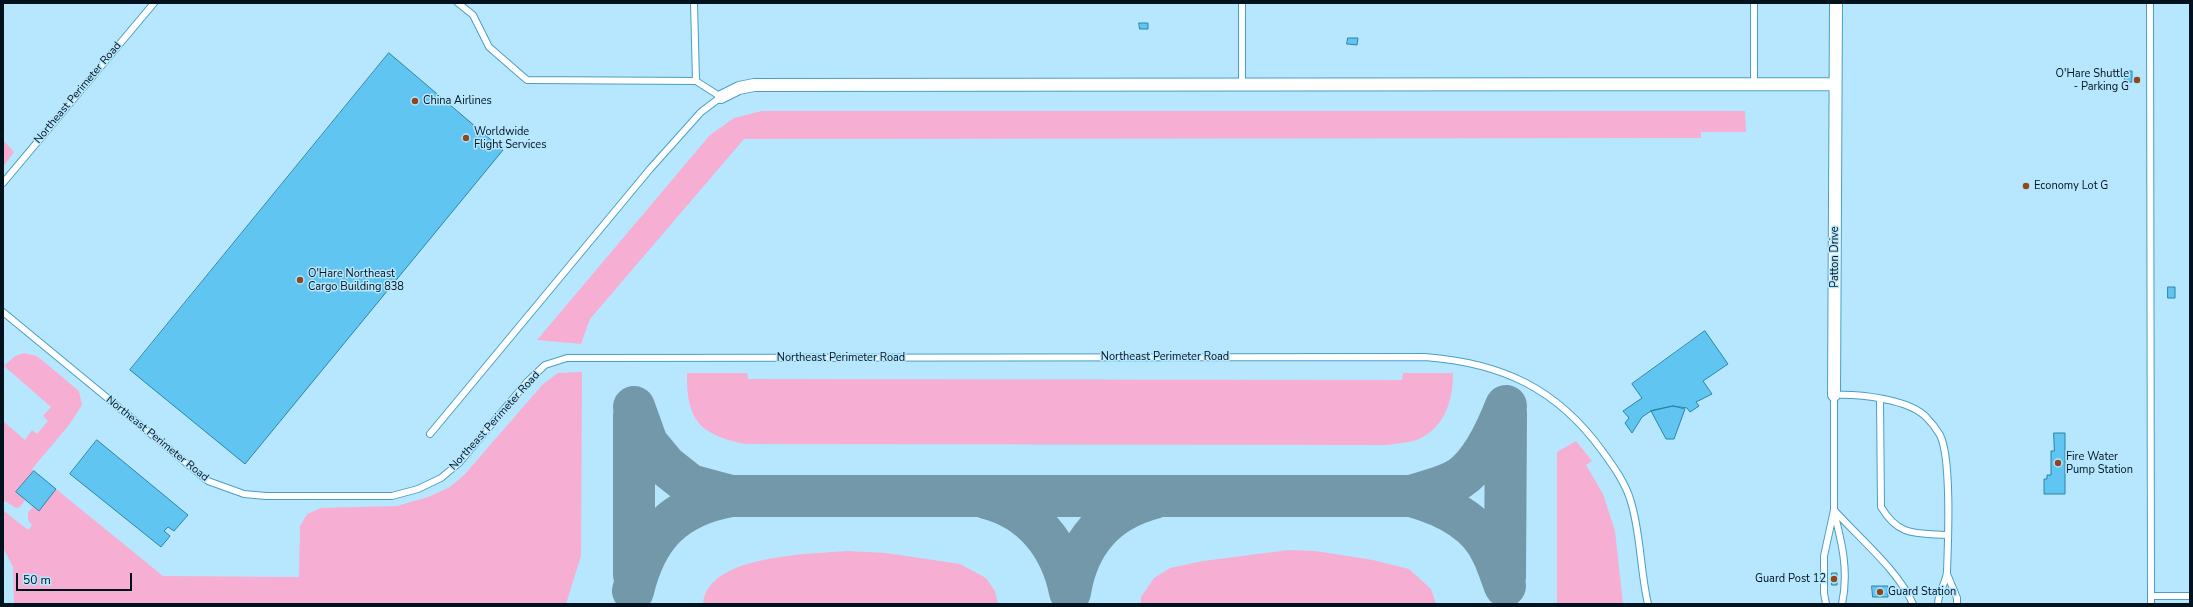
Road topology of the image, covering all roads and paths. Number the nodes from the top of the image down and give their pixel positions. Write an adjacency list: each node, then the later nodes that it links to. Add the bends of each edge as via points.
1 (154, 3): 13 (lane, Northeast Perimeter Road)
2 (458, 3): 8 (lane, via 473,15 489,47 527,80)
3 (694, 3): 8 (lane)
4 (1242, 3): 11 (lane)
5 (1754, 3): 9 (lane)
6 (1836, 3): 10 (street, Patton Drive)
7 (2150, 3): 21 (lane)
8 (696, 81): 12 (lane)
9 (1754, 84): 10 (street); 11 (street)
10 (1835, 84): 15 (street, Patton Drive)
11 (1242, 85): 12 (street, via 754,85 739,88)
12 (721, 97): 17 (lane, via 701,112 655,164)
13 (3, 183)
14 (3, 312): 23 (lane, Northeast Perimeter Road, via 208,481 244,494 266,496 392,496 418,489 441,478 459,463 527,382 545,365 567,358 1425,357 1456,360 1488,367 1517,378 1554,400 1587,430 1615,468 1631,500)
15 (1834, 395): 16 (lane, via 1854,394); 18 (lane, Patton Drive)
16 (1880, 399): 19 (lane, via 1904,405 1926,417 1940,436 1946,463); 19 (lane, via 1881,507 1906,533)
17 (430, 434)
18 (1834, 510): 24 (lane, Patton Drive, via 1824,556); 25 (lane, Patton Drive, via 1845,556 1845,590); 26 (lane, via 1896,576 1907,590)
19 (1947, 535): 20 (lane)
20 (1947, 574): 27 (lane, via 1938,597); 28 (lane)
21 (2151, 596): 22 (lane); 29 (lane)
22 (2190, 596)
23 (1648, 604)
24 (1826, 604)
25 (1842, 604)
26 (1913, 604)
27 (1938, 604)
28 (1957, 604)
29 (2151, 604)

